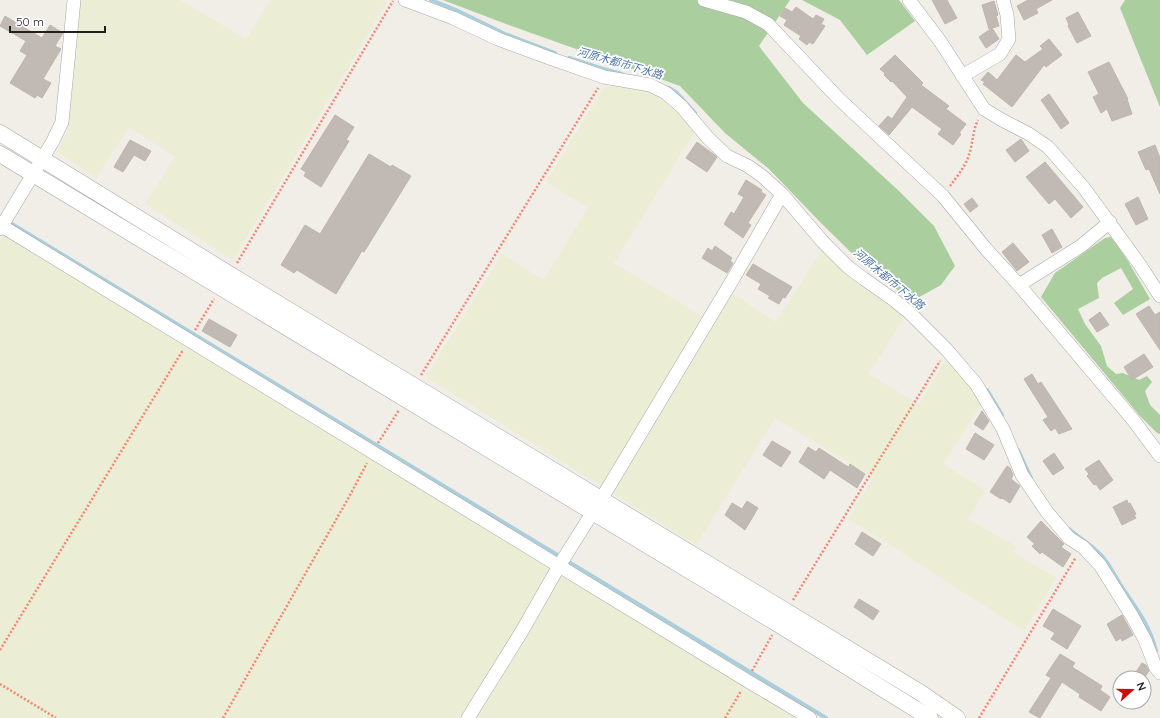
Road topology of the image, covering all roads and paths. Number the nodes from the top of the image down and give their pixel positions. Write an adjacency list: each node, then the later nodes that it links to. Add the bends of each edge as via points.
1 (74, 0): 12 (street, via 62,122)
2 (393, 0): 18 (path)
3 (405, 0): 8 (street, via 498,39)
4 (704, 0): 15 (street, via 746,12 768,24 839,100)
5 (909, 0): 7 (street)
6 (1003, 0): 7 (street, via 1009,39 1000,54)
7 (962, 76): 9 (street)
8 (604, 77): 14 (street, via 650,85 666,93 727,156 748,166); 24 (path)
9 (984, 109): 15 (path, via 975,126 967,161); 16 (street, via 1048,147)
10 (0, 133): 12 (street)
11 (0, 154): 13 (street)
12 (42, 158): 13 (street); 18 (street)
13 (34, 173): 17 (street); 28 (street)
14 (782, 194): 23 (street, via 848,267 894,300); 28 (street)
15 (943, 196): 19 (street, via 986,249)
16 (1110, 222): 19 (street, via 1081,246); 21 (street)
17 (1, 227): 22 (street)
18 (229, 274): 24 (street)
19 (1020, 285): 27 (street, via 1134,421)
20 (217, 294): 22 (path)
21 (1160, 296)
22 (189, 340): 26 (street); 33 (path)
23 (947, 350): 29 (street, via 976,384 1003,429 1022,475 1047,512 1069,538); 31 (path)
24 (414, 386): 28 (street)
25 (401, 406): 26 (path)
26 (372, 452): 30 (street); 38 (path, via 350,496)
27 (1160, 456)
28 (596, 506): 30 (street); 31 (street); 32 (street)
29 (1083, 547): 34 (street, via 1100,565 1132,616); 44 (path)
30 (559, 566): 35 (street); 39 (street, via 522,632)
31 (786, 610): 43 (street)
32 (778, 624): 35 (path); 42 (street)
33 (0, 650)
34 (1160, 673)
35 (746, 680): 40 (path); 41 (street)
36 (0, 684): 37 (path)
37 (56, 718)
38 (222, 718)
39 (468, 718)
40 (725, 718)
41 (810, 718)
42 (930, 718)
43 (957, 718)
44 (978, 718)

